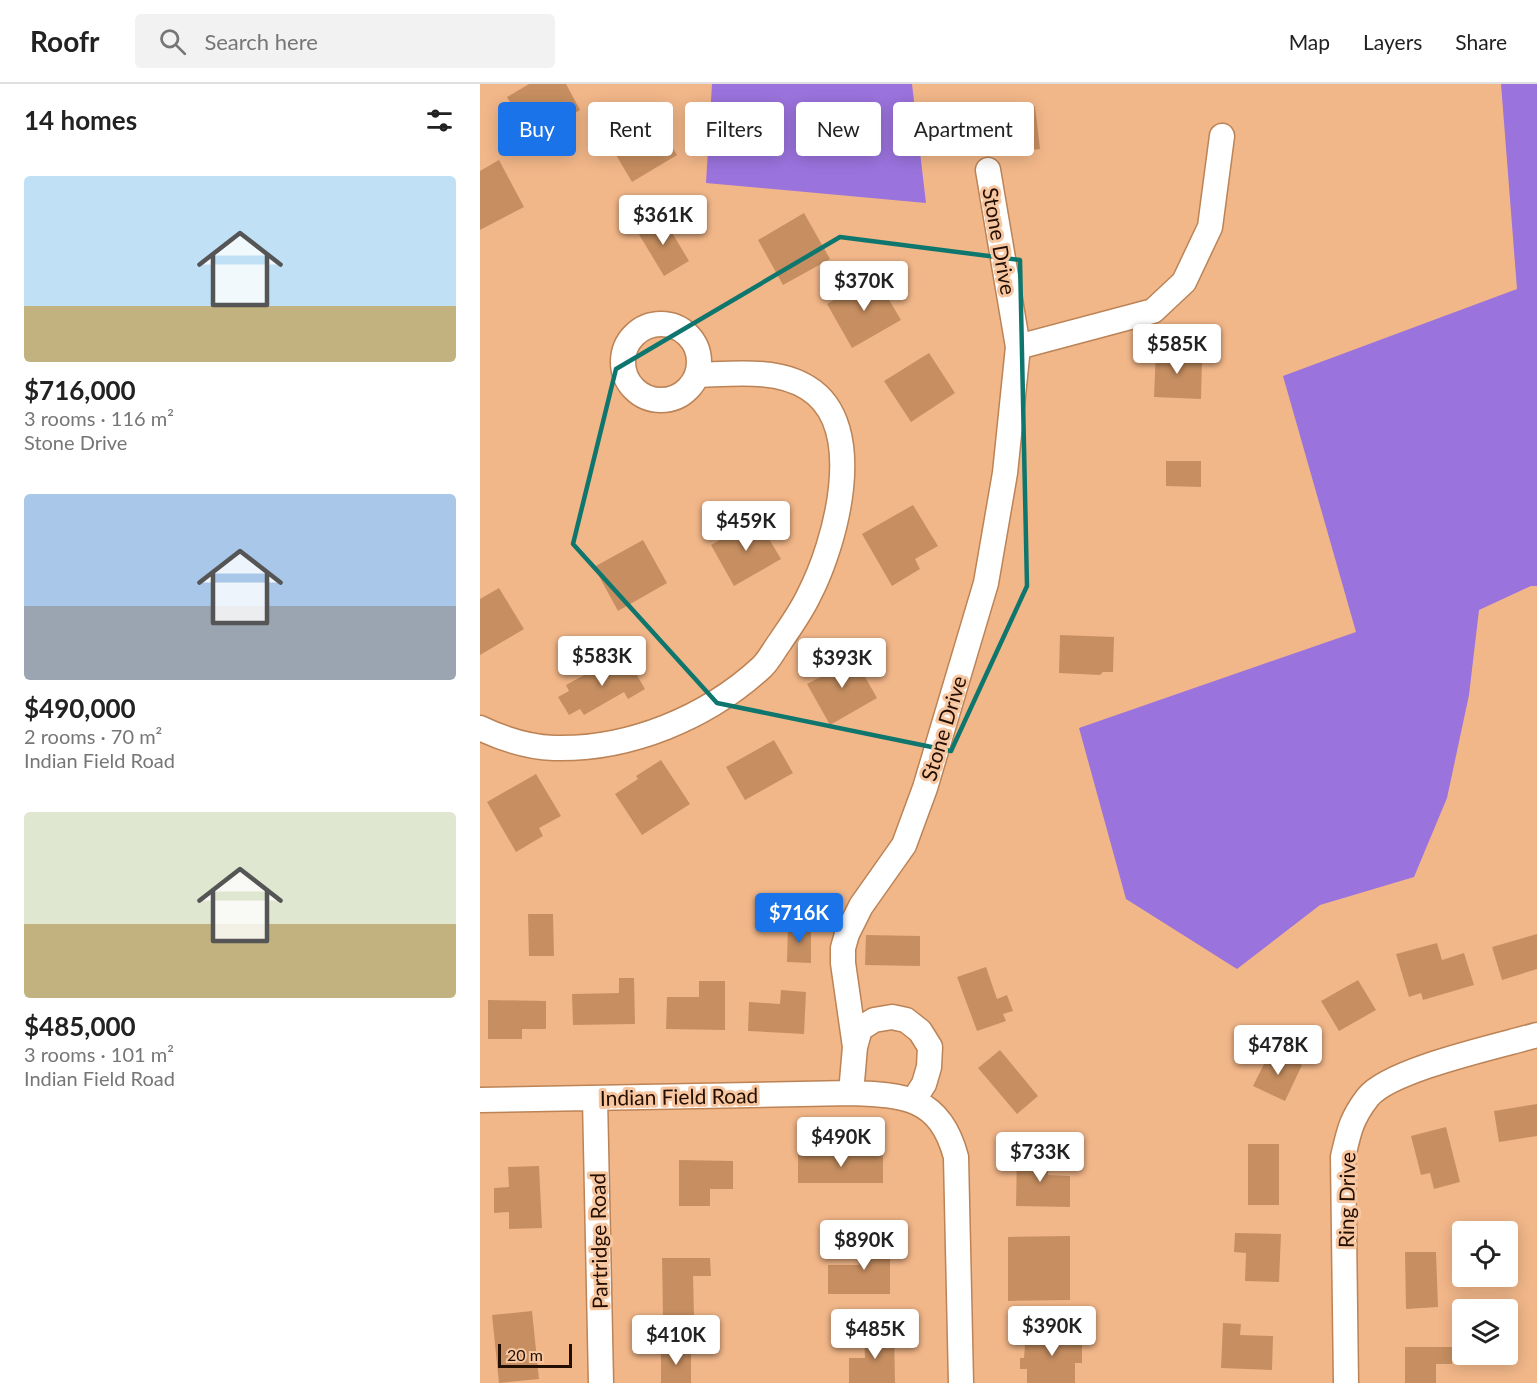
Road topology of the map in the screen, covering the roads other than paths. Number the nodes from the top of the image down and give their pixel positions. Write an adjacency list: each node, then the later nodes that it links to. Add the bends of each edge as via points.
1 (1222, 135): 3 (street, via 1210,227 1184,282 1153,311)
2 (988, 170): 3 (street, Stone Drive)
3 (1018, 347): 7 (street, Stone Drive, via 1005,473 986,584 909,833 857,914 843,948)
4 (697, 375): 5 (street, via 741,374 787,380 808,388 825,403 835,423 843,459 838,508 823,562 797,617 764,666 729,694 654,732 620,742 553,748 521,743)
5 (480, 728)
6 (1537, 1035): 14 (street, Ring Drive, via 1404,1073 1370,1095 1350,1124 1343,1157)
7 (855, 1047): 8 (street, Stone Drive); 11 (street, via 860,1029 874,1020 906,1020 920,1032 930,1047 929,1067)
8 (851, 1093): 9 (street, Indian Field Road); 11 (street, Indian Field Road, via 893,1094)
9 (596, 1098): 10 (street, Indian Field Road); 12 (street, Partridge Road)
10 (480, 1100)
11 (914, 1101): 13 (street, Indian Field Road, via 944,1124 956,1157)
12 (601, 1383)
13 (961, 1383)
14 (1346, 1383)

